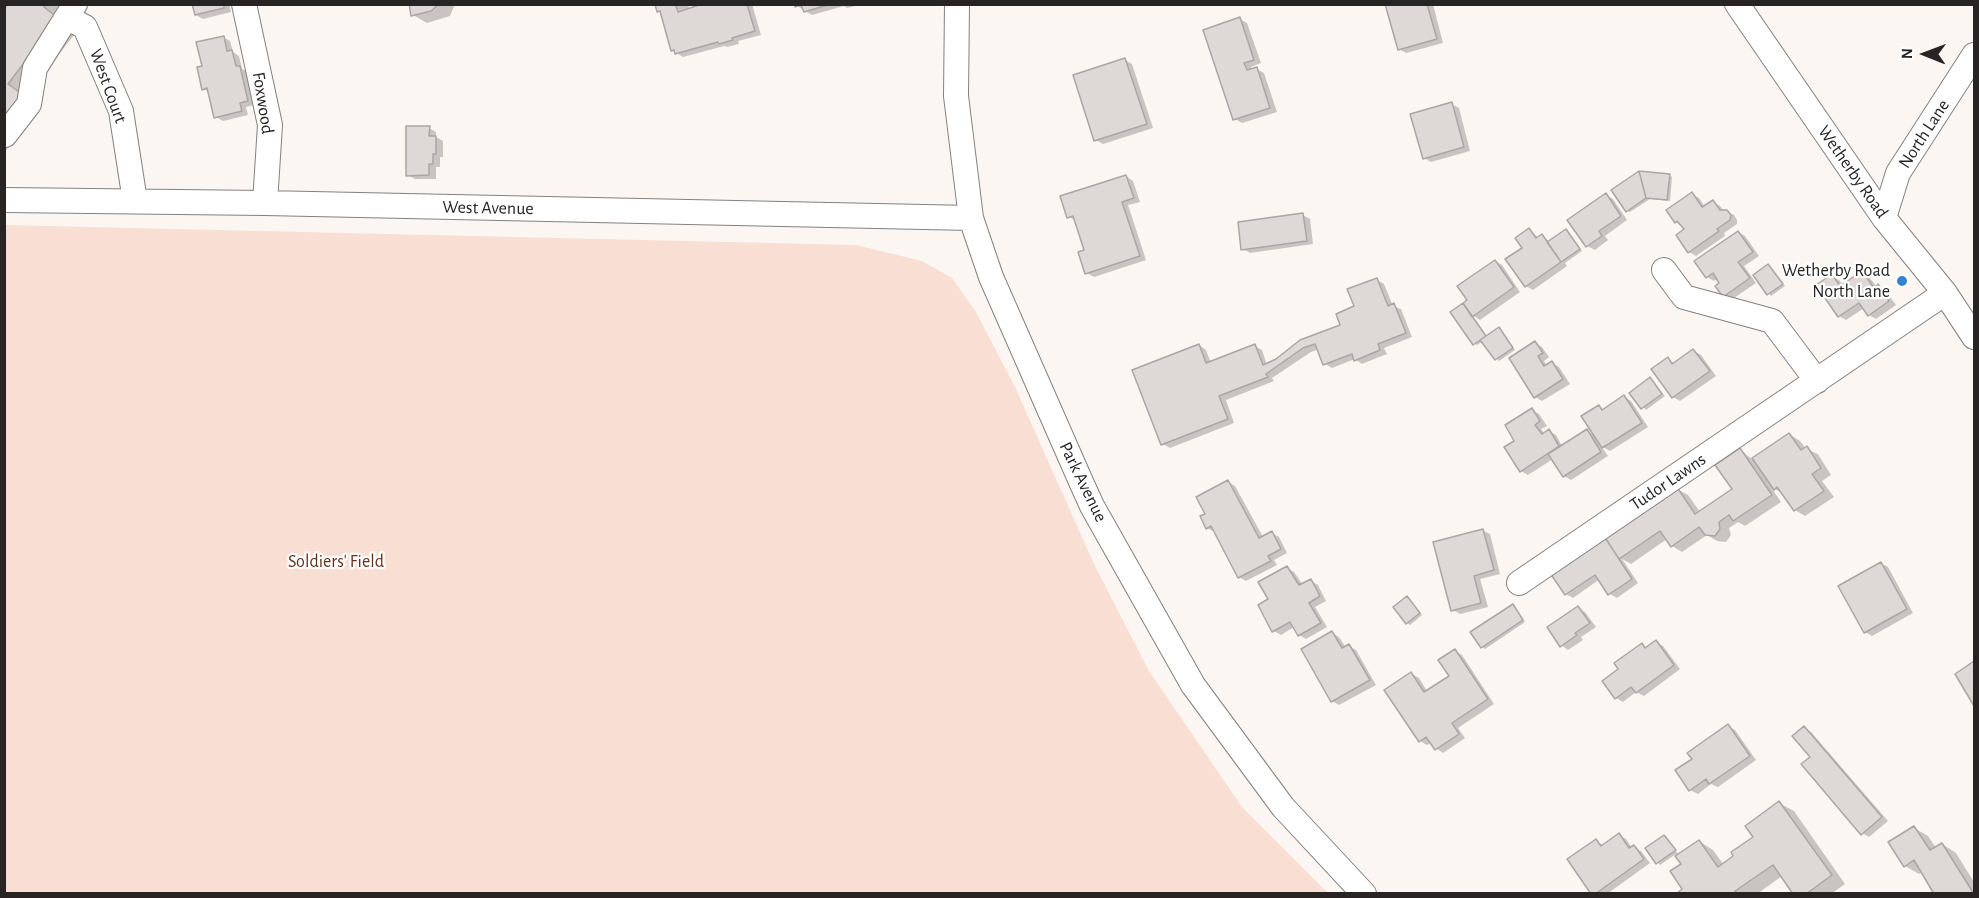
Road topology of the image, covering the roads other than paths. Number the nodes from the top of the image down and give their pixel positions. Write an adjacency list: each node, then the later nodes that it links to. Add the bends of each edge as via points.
1 (244, 4): 9 (street, Foxwood, via 270,125)
2 (957, 4): 10 (street, Park Avenue, via 956,96)
3 (1737, 4): 11 (street, Wetherby Road)
4 (71, 11): 6 (street, West Court, via 35,68 29,104); 8 (street, West Court, via 85,27 121,111)
5 (1974, 55): 11 (street, North Lane, via 1898,173)
6 (5, 135)
7 (4, 200): 8 (street, West Avenue)
8 (135, 201): 9 (street, West Avenue)
9 (265, 203): 10 (street, West Avenue)
10 (971, 218): 17 (street, Park Avenue, via 991,277 1092,506 1193,685 1283,807)
11 (1884, 218): 13 (street, Wetherby Road)
12 (1664, 270): 15 (street, via 1684,297 1772,321)
13 (1946, 293): 14 (street, Wetherby Road); 15 (street, Tudor Lawns)
14 (1974, 337)
15 (1816, 381): 16 (street, Tudor Lawns)
16 (1519, 583)
17 (1364, 894)

